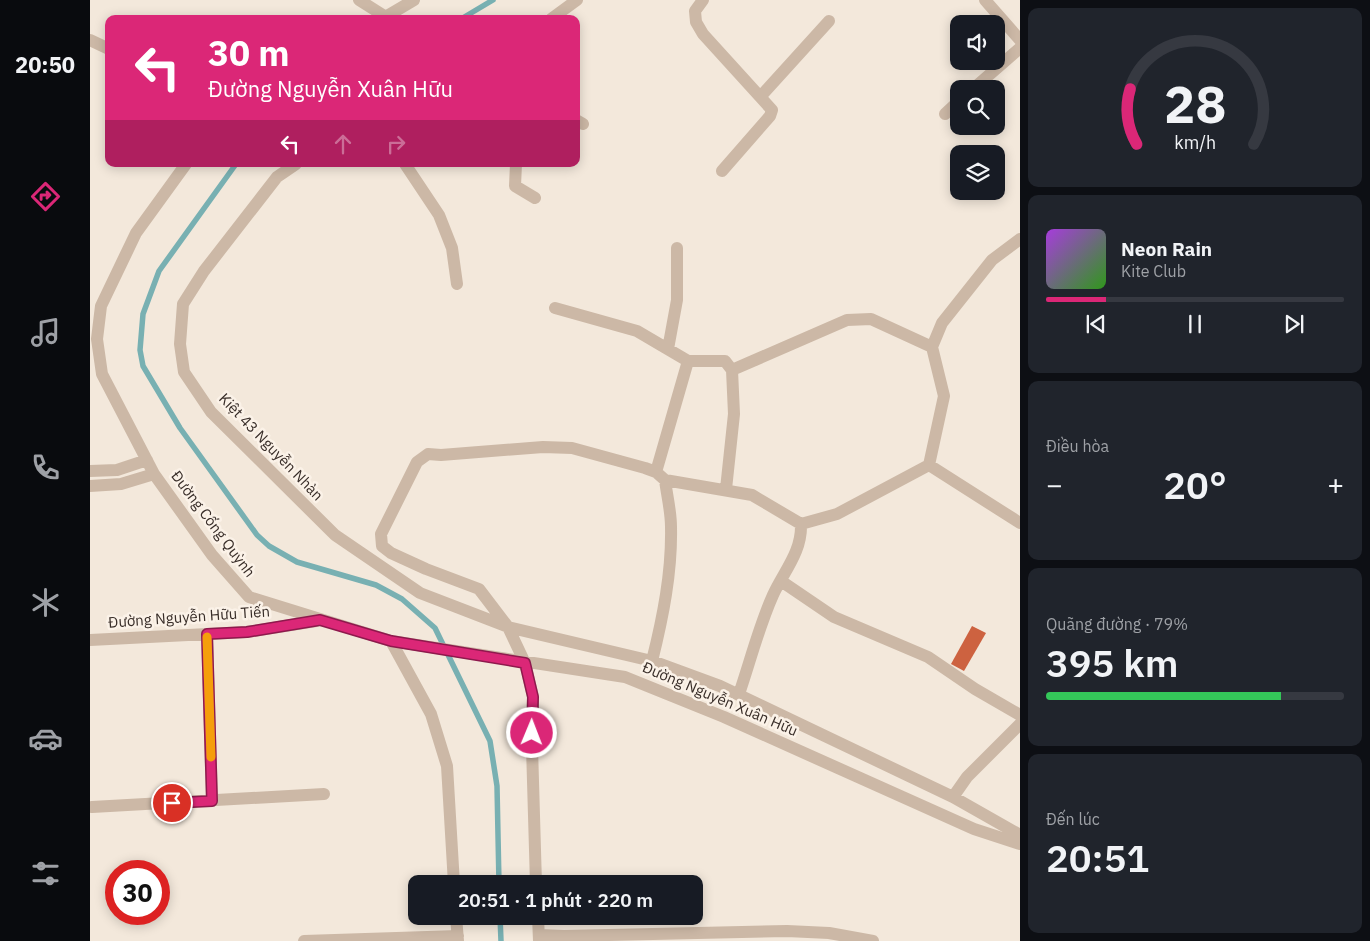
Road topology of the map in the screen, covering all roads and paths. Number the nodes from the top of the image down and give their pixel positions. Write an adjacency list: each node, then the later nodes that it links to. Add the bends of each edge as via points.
1 (359, 0): 6 (street)
2 (414, 0): 7 (street)
3 (577, 0): 8 (street)
4 (703, 0): 15 (street, via 695,10 696,22 703,34)
5 (985, 0): 11 (street)
6 (380, 15)
7 (389, 15)
8 (556, 15)
9 (829, 21): 15 (street)
10 (90, 40): 12 (street)
11 (1020, 40)
12 (105, 47)
13 (1020, 48): 14 (street)
14 (983, 80)
15 (761, 96): 23 (street, via 772,110 770,116)
16 (950, 110): 17 (street)
17 (945, 114)
18 (184, 167): 34 (street, Đường Cống Quỳnh, via 136,233 101,306 97,339 102,374)
19 (292, 167): 45 (street, Kiệt 43 Nguyễn Nhàn, via 277,177 242,220 183,304 180,344 184,372 211,412 335,535 420,593)
20 (407, 167): 24 (street)
21 (419, 167): 24 (street)
22 (516, 167): 25 (street, via 515,186)
23 (722, 171)
24 (413, 175): 28 (street, via 439,215 452,248)
25 (535, 198)
26 (1020, 239): 30 (street, via 992,260 942,323)
27 (677, 248): 31 (street, via 677,300)
28 (457, 284)
29 (555, 308): 31 (street, via 637,331)
30 (932, 347): 33 (street, via 871,319 847,320); 35 (street, via 944,396)
31 (668, 349): 32 (street)
32 (688, 361): 33 (street, via 725,361); 38 (street)
33 (732, 370): 40 (street, via 734,414)
34 (147, 460): 36 (street, via 118,470); 37 (street, Đường Cống Quỳnh)
35 (930, 465): 41 (street); 42 (street, via 837,514)
36 (90, 471)
37 (154, 474): 39 (street, via 121,484); 44 (street, Đường Cống Quỳnh, via 212,555 249,597)
38 (661, 476): 40 (street); 45 (street, via 572,448 428,454 417,462 381,534 382,546 426,569 479,589); 49 (street, via 671,526 669,569)
39 (90, 486)
40 (726, 489): 42 (street, via 752,495)
41 (1020, 523)
42 (801, 524): 43 (street, via 801,536 792,563)
43 (781, 581): 51 (street, via 773,595); 52 (street, via 834,617 928,656)
44 (320, 620): 46 (street, Đường Nguyễn Hữu Tiến, via 247,632); 48 (street, Đường Cống Quỳnh)
45 (508, 626): 49 (street, Đường Nguyễn Xuân Hữu); 50 (street)
46 (207, 634): 47 (street, Đường Nguyễn Hữu Tiến); 56 (street)
47 (90, 640)
48 (391, 641): 50 (street, Đường Nguyễn Xuân Hữu); 60 (street, via 431,714 447,766)
49 (652, 661): 51 (street, Đường Nguyễn Xuân Hữu)
50 (525, 663): 59 (street, Đường Nguyễn Xuân Hữu, via 625,677 758,732 965,825); 61 (street, via 533,697)
51 (739, 694): 55 (street, Đường Nguyễn Xuân Hữu)
52 (1020, 715)
53 (1020, 724): 55 (street, via 967,777)
54 (324, 794): 56 (street)
55 (953, 797): 58 (street, Đường Nguyễn Xuân Hữu)
56 (212, 801): 57 (street)
57 (92, 807)
58 (1020, 836)
59 (1020, 844)
60 (453, 875)
61 (536, 875)
62 (457, 925): 64 (street)
63 (538, 925): 65 (street)
64 (458, 938): 66 (street)
65 (539, 938): 67 (street, via 787,931 829,933)
66 (304, 941)
67 (873, 941)

